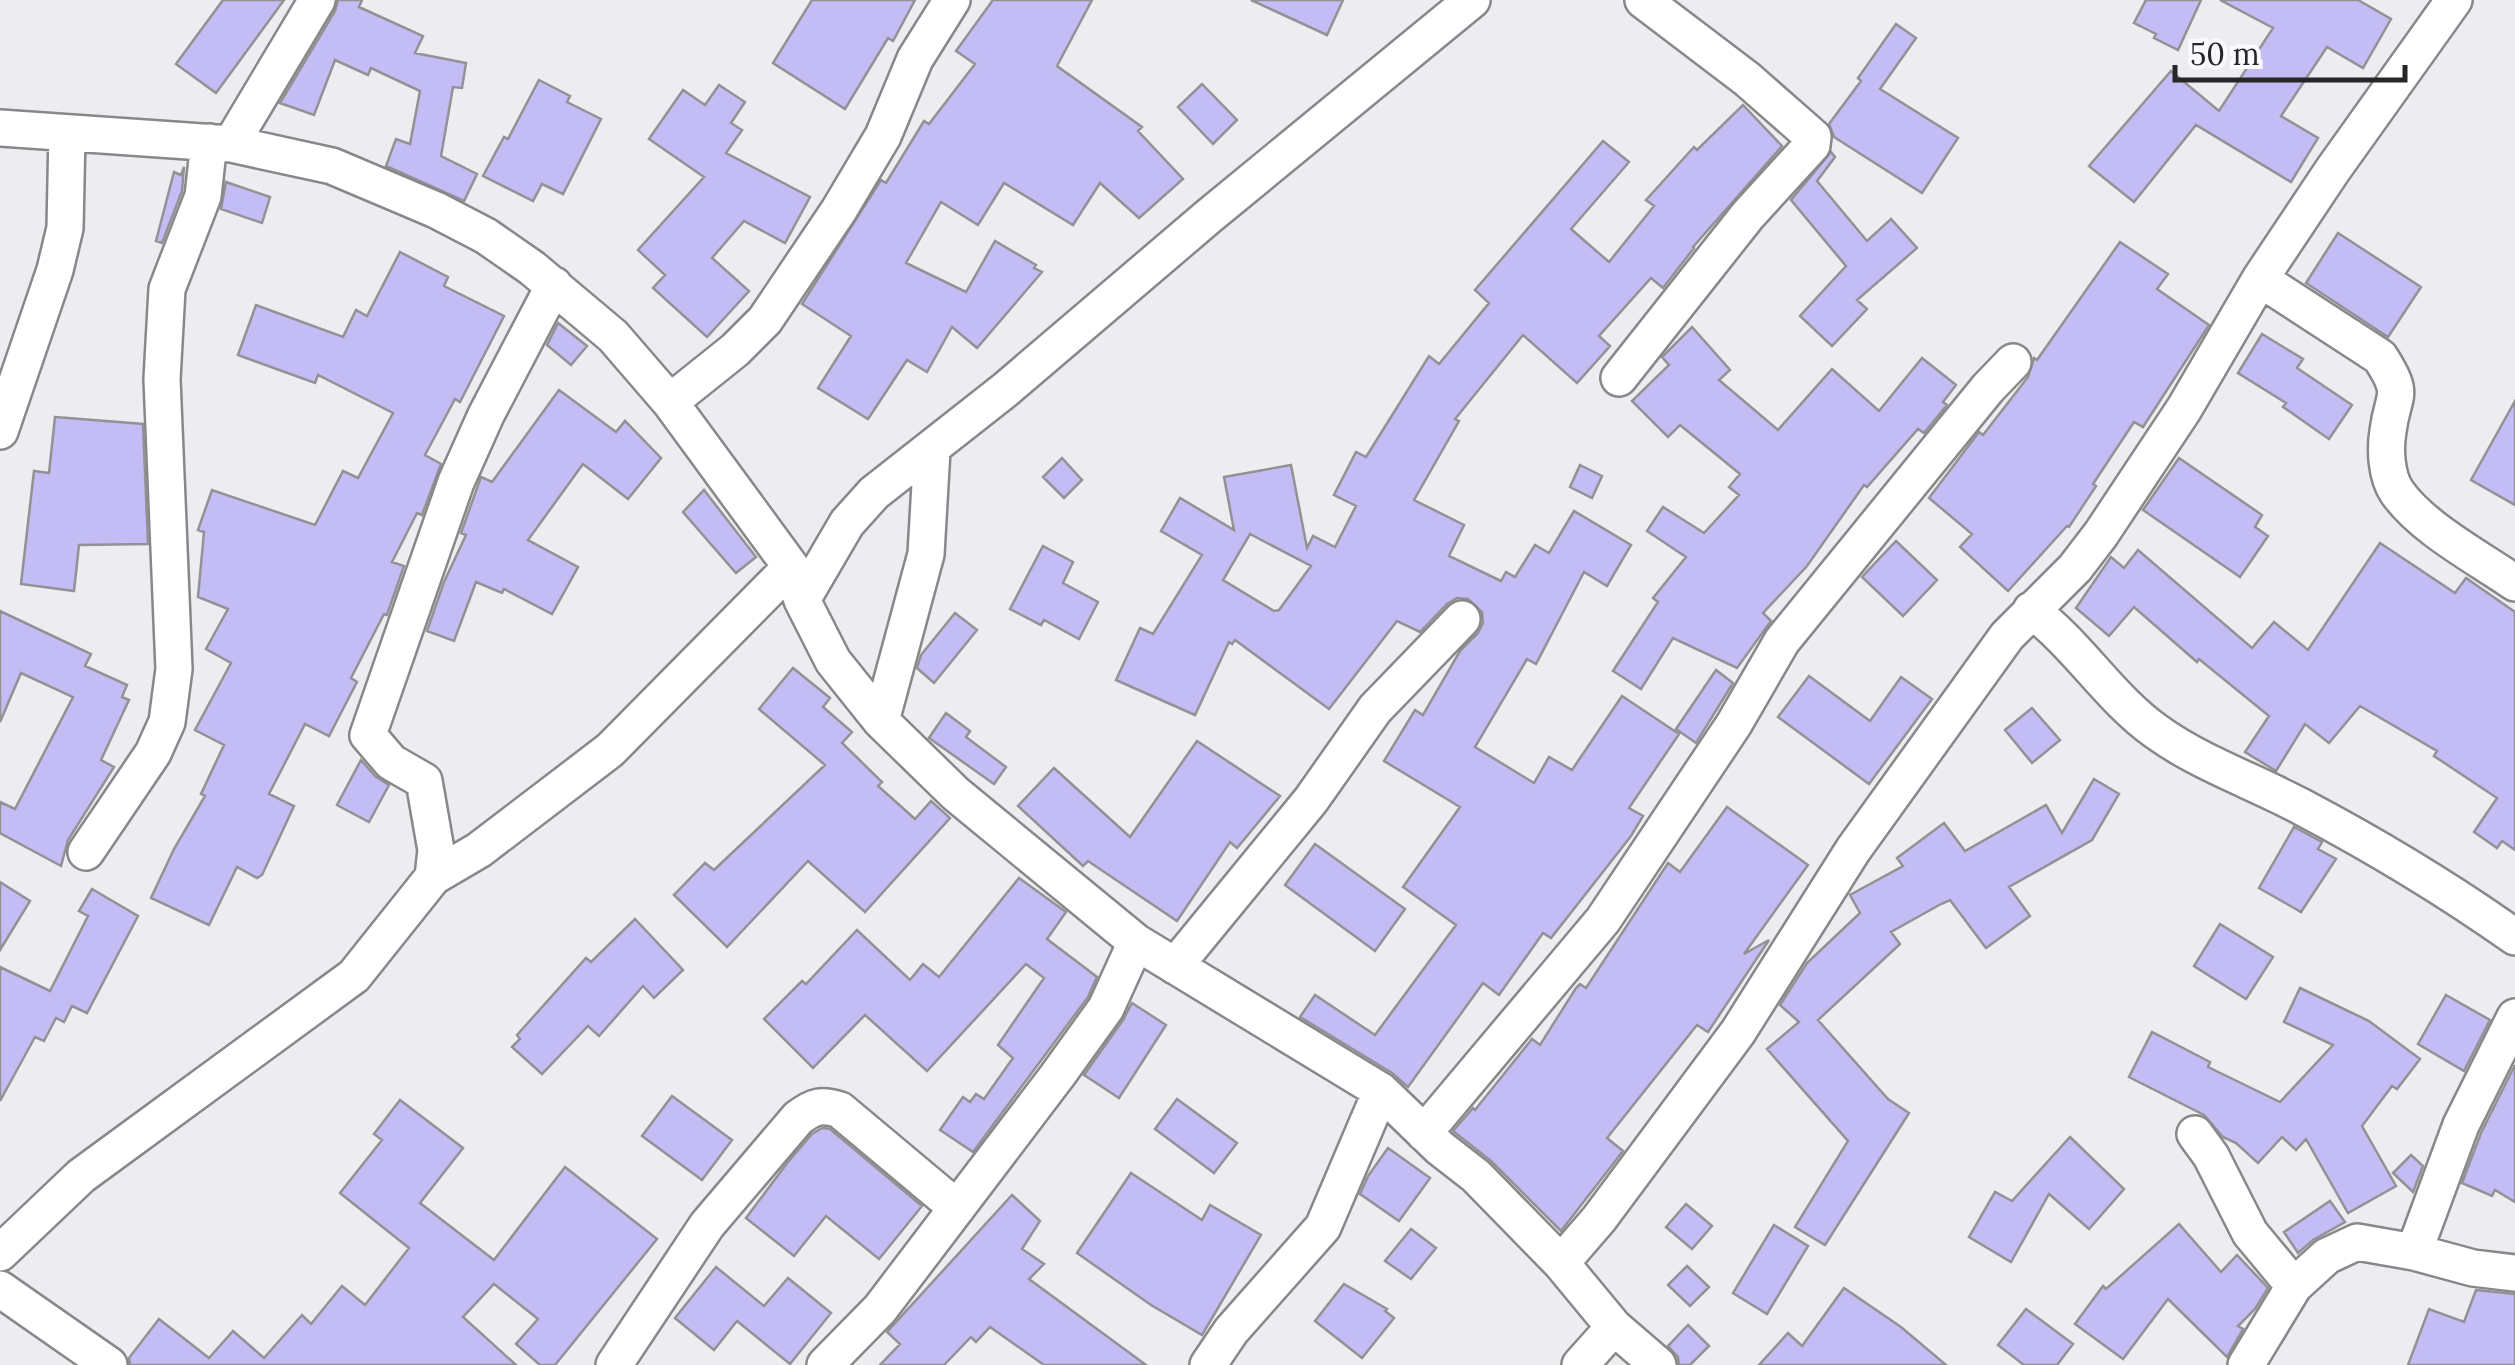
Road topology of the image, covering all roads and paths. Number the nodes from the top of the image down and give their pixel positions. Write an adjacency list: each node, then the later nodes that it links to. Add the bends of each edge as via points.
1 (317, 0): 8 (street)
2 (952, 0): 13 (street, via 915,60 883,136 764,320)
3 (1472, 0): 15 (street)
4 (1643, 0): 12 (street, via 1813,137)
5 (2454, 0): 9 (street)
6 (0, 128): 7 (street)
7 (67, 133): 8 (street); 14 (street, via 65,228)
8 (220, 143): 10 (street, via 332,166 436,210); 21 (street, via 168,289 162,379 174,668 167,722 154,753)
9 (2260, 279): 16 (street, via 2380,358 2393,376 2397,399 2388,430 2394,489 2414,511); 18 (street, via 2100,534)
10 (554, 285): 13 (street, via 614,336); 22 (street, via 456,482 368,735 390,762 424,781 436,850)
11 (2013, 362): 28 (street, via 1782,641 1603,920)
12 (1619, 378)
13 (670, 402): 17 (street)
14 (0, 431)
15 (932, 450): 17 (street, via 874,493); 20 (street, via 926,554)
16 (2515, 583)
17 (796, 584): 20 (street, via 833,661); 22 (street, via 610,750 479,850)
18 (2032, 610): 23 (street, via 2130,712 2160,734 2301,806); 33 (street, via 1853,850 1738,1032)
19 (1462, 618): 25 (street, via 1375,709 1311,800)
20 (881, 721): 24 (street, via 956,794)
21 (86, 852)
22 (432, 877): 32 (street, via 354,976 81,1176)
23 (2515, 937)
24 (1136, 942): 25 (street); 30 (street, via 1106,1008)
25 (1175, 966): 27 (street)
26 (2515, 1016): 31 (street, via 2461,1125)
27 (1382, 1091): 28 (street); 41 (street, via 1324,1227)
28 (1424, 1133): 33 (street)
29 (2195, 1134): 35 (street, via 2250,1233)
30 (957, 1208): 39 (street, via 840,1110 813,1107 707,1226); 40 (street, via 880,1309)
31 (2414, 1252): 34 (street); 35 (street, via 2357,1242 2327,1256)
32 (0, 1253)
33 (1560, 1263): 37 (street)
34 (2515, 1273)
35 (2294, 1286): 44 (street)
36 (0, 1289): 38 (street)
37 (1614, 1327): 42 (street); 43 (street)
38 (108, 1365)
39 (614, 1365)
40 (826, 1365)
41 (1208, 1365)
42 (1580, 1365)
43 (1658, 1365)
44 (2246, 1365)

